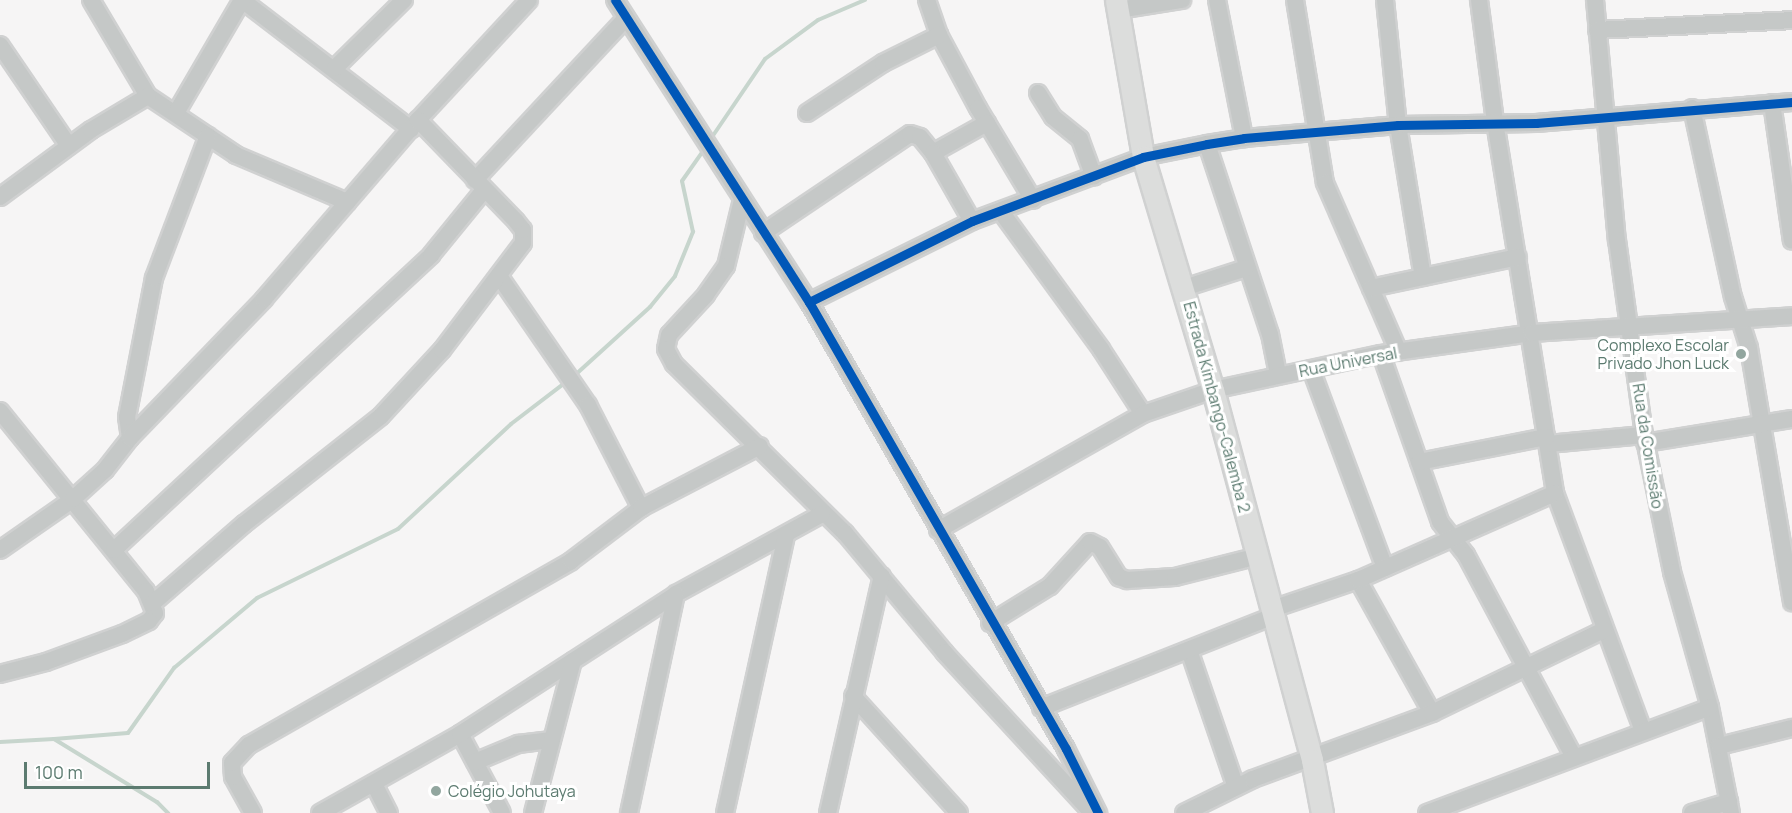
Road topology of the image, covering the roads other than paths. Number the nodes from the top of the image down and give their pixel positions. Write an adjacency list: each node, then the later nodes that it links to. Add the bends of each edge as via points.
1 (91, 0): 20 (street)
2 (242, 0): 18 (street); 24 (street)
3 (404, 0): 18 (street)
4 (530, 0): 29 (street)
5 (927, 0): 16 (street)
6 (1182, 0): 12 (street)
7 (1217, 0): 33 (street)
8 (1295, 0): 31 (street)
9 (1385, 0): 30 (street)
10 (1479, 0): 27 (street)
11 (1595, 0): 15 (street, Rua da Comissão)
12 (1117, 5): 37 (main road, Estrada Kimbango-Calemba 2)
13 (621, 6): 39 (street); 41 (street)
14 (1792, 20): 15 (street)
15 (1597, 30): 26 (street, Rua da Comissão)
16 (939, 35): 25 (street, via 882,63); 28 (street)
17 (0, 45): 35 (street)
18 (334, 68): 29 (street)
19 (1038, 93): 38 (street, via 1053,117 1080,139)
20 (148, 96): 24 (street); 35 (street)
21 (1792, 102): 22 (street)
22 (1772, 103): 23 (street); 47 (street)
23 (1692, 108): 26 (street); 56 (street)
24 (176, 113): 32 (street)
25 (807, 113)
26 (1605, 115): 27 (street, via 1536,123); 57 (street, Rua da Comissão)
27 (1495, 122): 30 (street); 48 (street)
28 (987, 123): 36 (street); 42 (street)
29 (414, 125): 39 (street); 43 (street)
30 (1398, 125): 31 (street); 51 (street)
31 (1314, 131): 33 (street); 53 (street, via 1324,183)
32 (208, 136): 43 (street, via 252,163); 68 (street, via 154,278 127,417)
33 (1244, 138): 34 (street)
34 (1208, 144): 37 (street); 49 (street)
35 (69, 146): 40 (street)
36 (933, 153): 45 (street); 46 (street, via 920,137 904,136)
37 (1143, 157): 38 (street); 52 (main road, Estrada Kimbango-Calemba 2)
38 (1094, 177): 42 (street)
39 (480, 185): 50 (street, via 524,230 523,243); 82 (street, via 431,255)
40 (0, 197)
41 (742, 200): 46 (street); 71 (street, via 726,266 706,295 669,334 666,349 674,364)
42 (1033, 200): 44 (street)
43 (347, 202): 68 (street, via 264,299)
44 (1002, 213): 45 (street); 65 (street, via 1082,321)
45 (972, 221): 54 (street)
46 (763, 233): 54 (street)
47 (1792, 241)
48 (1518, 257): 51 (street); 58 (street)
49 (1246, 268): 52 (street); 62 (street, via 1270,334)
50 (499, 276): 75 (street, via 570,379); 89 (street, via 442,350 381,416 244,524)
51 (1423, 277): 53 (street)
52 (1184, 288): 63 (main road, Estrada Kimbango-Calemba 2)
53 (1371, 288): 59 (street)
54 (809, 302): 77 (street)
55 (1792, 316): 56 (street, Rua Universal)
56 (1742, 320): 57 (street, Rua Universal); 67 (street)
57 (1630, 329): 58 (street, Rua Universal); 69 (street, Rua da Comissão)
58 (1532, 333): 59 (street, Rua Universal); 70 (street)
59 (1399, 352): 60 (street, Rua Universal)
60 (1381, 354): 61 (street, Rua Universal); 72 (street)
61 (1311, 369): 62 (street, Rua Universal); 84 (street)
62 (1278, 374): 63 (street, Rua Universal)
63 (1213, 390): 65 (street, Rua Universal); 83 (main road, Estrada Kimbango-Calemba 2)
64 (0, 411): 74 (street)
65 (1143, 414): 77 (street, Rua Universal)
66 (1792, 419): 67 (street)
67 (1762, 425): 69 (street); 78 (street)
68 (130, 438): 74 (street, via 105,470)
69 (1645, 439): 70 (street); 98 (street, Rua da Comissão, via 1671,572)
70 (1548, 440): 72 (street); 73 (street)
71 (760, 446): 75 (street); 76 (street)
72 (1419, 462): 80 (street, via 1440,522)
73 (1555, 493): 80 (street); 92 (street)
74 (73, 499): 81 (street); 82 (street)
75 (641, 508): 115 (street, via 571,561 249,745 232,763 236,787)
76 (822, 514): 79 (street); 85 (street, via 845,532)
77 (938, 530): 91 (street)
78 (1787, 530): 88 (street)
79 (786, 536): 87 (street); 121 (street)
80 (1453, 537): 84 (street); 95 (street)
81 (0, 550)
82 (114, 550): 89 (street)
83 (1258, 556): 90 (main road, Estrada Kimbango-Calemba 2); 91 (street, via 1175,577 1127,580 1119,577 1100,547 1090,542 1050,586)
84 (1385, 568): 86 (street)
85 (882, 576): 97 (street); 110 (street)
86 (1358, 580): 90 (street); 100 (street)
87 (676, 594): 94 (street); 120 (street)
88 (1792, 602)
89 (153, 603): 96 (street, via 154,616 141,626 46,662)
90 (1273, 613): 93 (street); 108 (main road, Estrada Kimbango-Calemba 2)
91 (990, 623): 99 (street)
92 (1604, 630): 95 (street); 102 (street)
93 (1189, 650): 99 (street); 112 (street)
94 (573, 661): 103 (street); 104 (street)
95 (1526, 666): 100 (street); 107 (street)
96 (0, 674)
97 (853, 696): 114 (street); 122 (street)
98 (1710, 707): 102 (street); 105 (street, Rua da Comissão)
99 (1041, 708): 106 (street)
100 (1432, 712): 108 (street)
101 (1792, 728): 105 (street)
102 (1642, 731): 107 (street)
103 (460, 734): 109 (street); 111 (street)
104 (552, 740): 109 (street, via 518,744); 119 (street)
105 (1719, 746): 113 (street, Rua da Comissão)
106 (1066, 749): 110 (street); 124 (street)
107 (1574, 757): 127 (street)
108 (1312, 760): 112 (street); 126 (main road, Estrada Kimbango-Calemba 2)
109 (475, 762): 118 (street)
110 (1044, 763): 123 (street)
111 (374, 784): 116 (street); 117 (street)
112 (1236, 787): 125 (street)
113 (1730, 807): 128 (street)
114 (830, 812)
115 (253, 813)
116 (320, 813)
117 (389, 813)
118 (502, 813)
119 (532, 813)
120 (629, 813)
121 (724, 813)
122 (960, 813)
123 (1092, 813)
124 (1098, 813)
125 (1184, 813)
126 (1322, 813)
127 (1427, 813)
128 (1692, 813)

